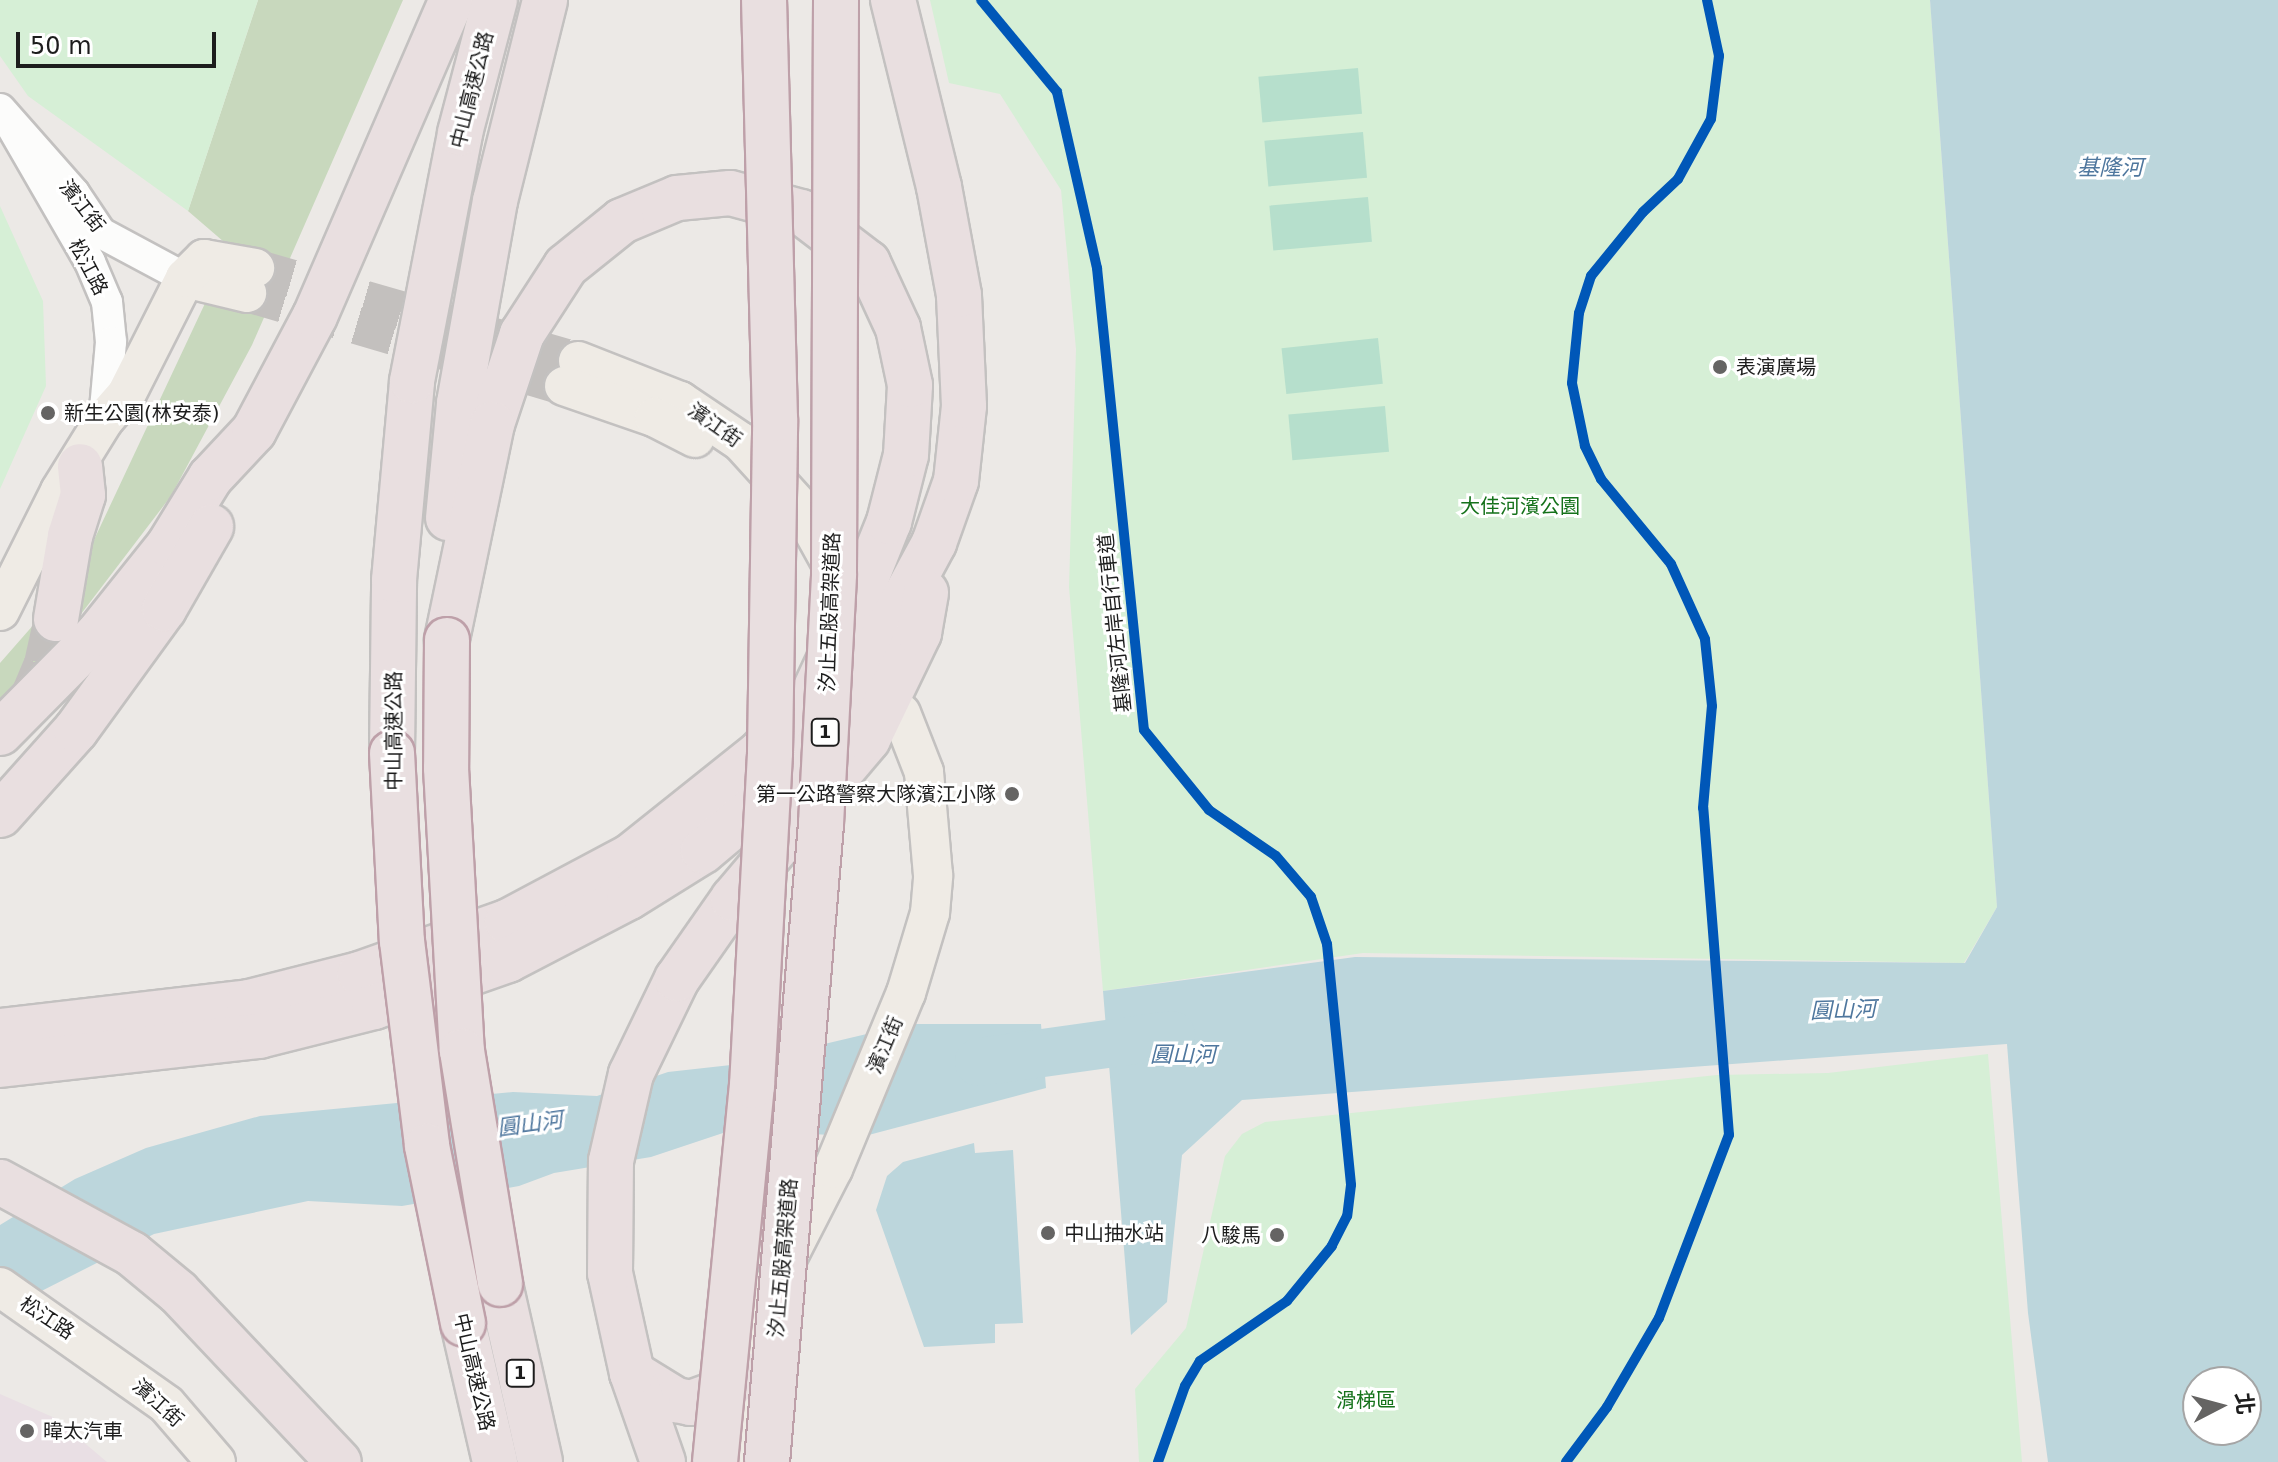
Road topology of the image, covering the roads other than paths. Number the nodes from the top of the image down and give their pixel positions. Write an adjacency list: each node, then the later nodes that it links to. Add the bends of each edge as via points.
1 (452, 0): 12 (highway, via 315,316)
2 (495, 0): 32 (highway, 中山高速公路 / 1, bridge, via 460,133 412,381 394,580 392,753 402,941 427,1146)
3 (545, 0): 18 (highway, 1, via 495,201 459,403 445,547)
4 (764, 0): 35 (highway, bridge, via 775,419 770,752 752,1086)
5 (836, 0): 37 (highway, 汐止五股高架道路 / 1, bridge, via 834,573 821,824)
6 (893, 0): 14 (highway, via 939,187 959,295 964,406 956,481)
7 (6, 118): 8 (street, 濱江街, via 74,193 101,233); 11 (street, 松江路, via 90,262 107,302 111,342)
8 (185, 278): 9 (main road, via 204,259); 11 (main road, 松江路, via 126,395)
9 (251, 281)
10 (571, 374): 15 (main road, 濱江街, via 717,454 780,520)
11 (104, 420): 13 (main road, 松江路)
12 (254, 431): 20 (highway, via 210,478 169,545 98,634); 21 (highway, via 247,464 164,609 76,730)
13 (80, 466): 16 (main road, 松江路, via 60,491); 17 (highway, via 83,495)
14 (934, 543): 23 (highway, via 864,673 805,765 703,851 629,897 508,960 374,1007 259,1036); 28 (highway, via 919,633 868,739 733,899 677,979 642,1043 618,1125 608,1220 610,1273)
15 (830, 588)
16 (0, 611)
17 (56, 619)
18 (447, 640): 22 (highway, via 492,424 522,334 566,266 622,221 677,198 730,193 801,212 868,263 898,328 910,385 906,455 889,522 813,694 760,753 631,856 507,922 360,974 249,1002); 33 (highway, 1, bridge, via 446,768 462,1051 500,1284)
19 (893, 728): 25 (main road, 濱江街, via 924,772 933,875 930,913 906,993)
20 (0, 733)
21 (0, 815)
22 (0, 1031)
23 (0, 1065)
24 (0, 1182): 31 (highway, via 132,1254 178,1292)
25 (787, 1268): 29 (main road, 濱江街, via 772,1288); 36 (main road, 濱江街, via 787,1294 774,1350)
26 (0, 1287): 27 (main road, 松江路)
27 (94, 1349): 30 (main road, 濱江街, via 167,1405)
28 (632, 1373): 29 (highway, via 676,1400 691,1403 716,1396); 34 (highway)
29 (742, 1374): 35 (main road, 濱江街)
30 (216, 1462)
31 (339, 1462)
32 (495, 1462)
33 (540, 1462)
34 (663, 1462)
35 (713, 1462)
36 (740, 1462)
37 (767, 1462)

